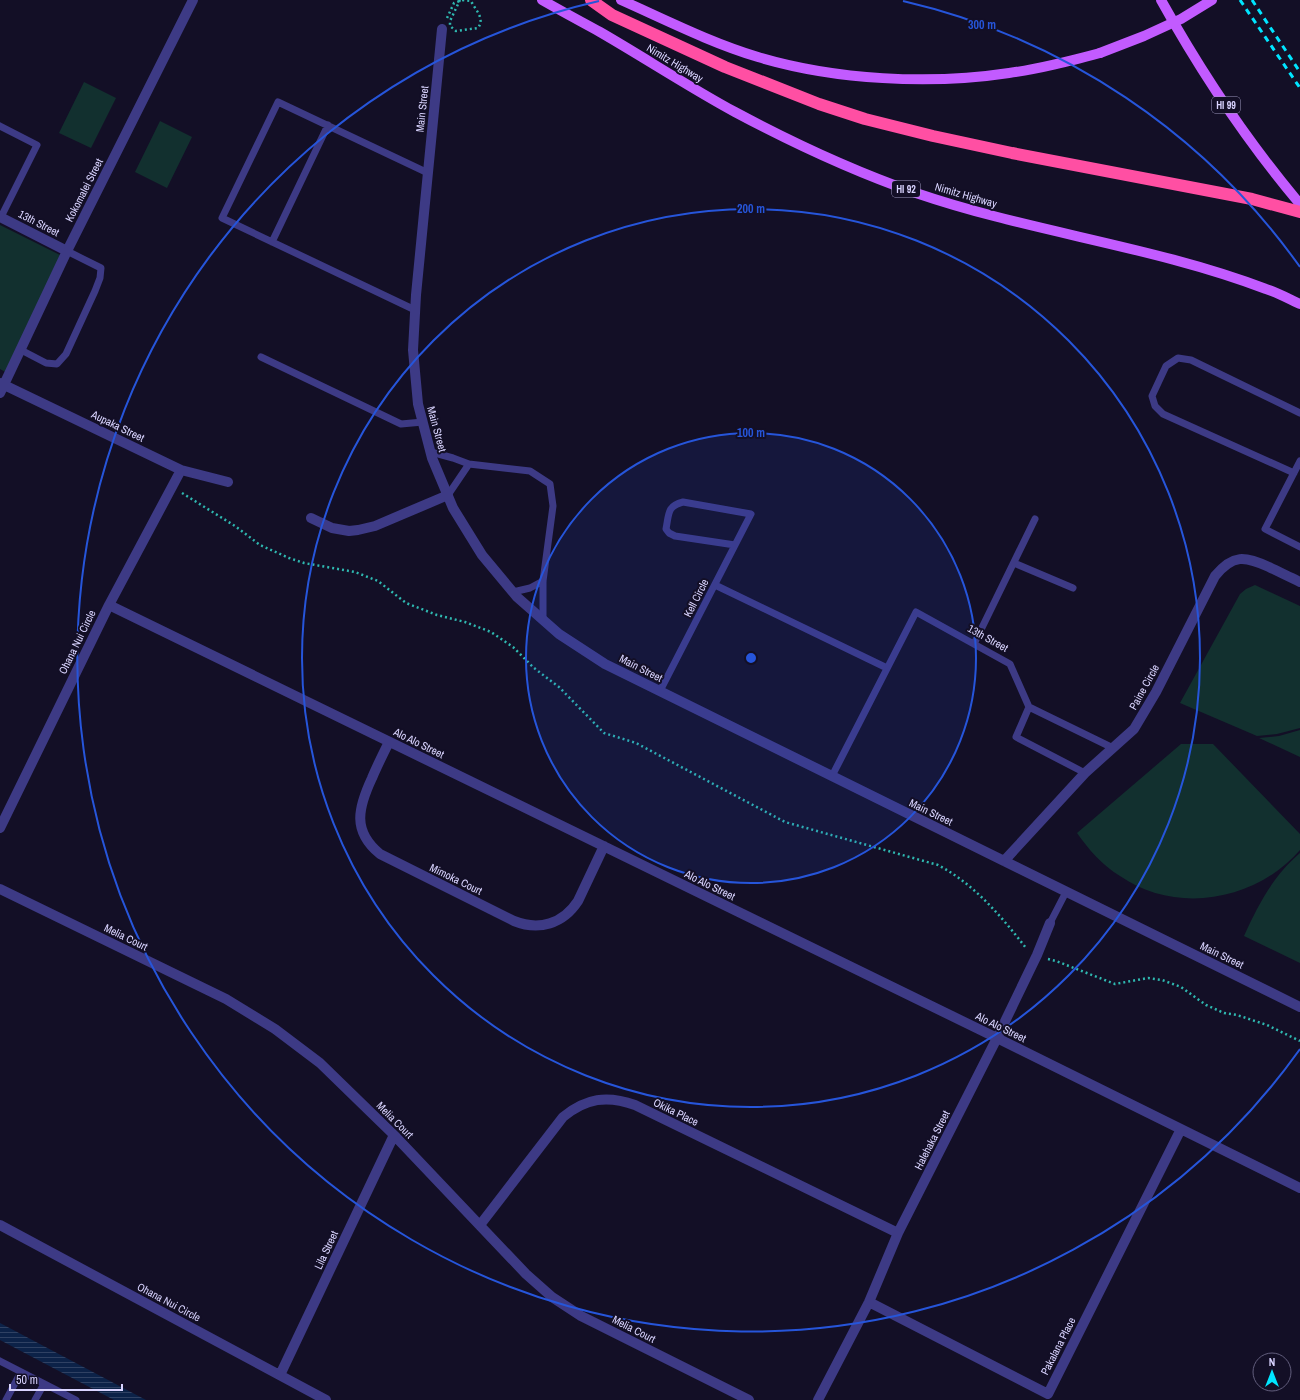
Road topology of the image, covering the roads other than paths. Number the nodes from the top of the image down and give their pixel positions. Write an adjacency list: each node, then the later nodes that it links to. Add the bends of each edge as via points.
1 (193, 0): 15 (street, Kokomalei Street)
2 (542, 0): 16 (main road, Nimitz Highway / HI 92, via 733,111 834,162 961,207 1183,262 1267,289)
3 (591, 0): 12 (highway, via 612,16 725,68 865,119 1012,153 1252,199)
4 (621, 0): 6 (main road, bridge, via 757,57 852,75 909,79 960,78 1009,73 1100,53 1181,19)
5 (1161, 0): 11 (main road, HI 99, via 1186,46 1271,169)
6 (1212, 0)
7 (442, 29): 10 (street, Main Street)
8 (0, 126): 13 (lane, via 37,145)
9 (328, 126): 10 (lane); 14 (lane); 14 (lane, via 278,102 222,218)
10 (428, 174): 17 (street, Main Street)
11 (1300, 204)
12 (1300, 212)
13 (1, 217): 15 (street, 13th Street)
14 (272, 242): 17 (lane)
15 (68, 251): 18 (street, Kokomalei Street); 18 (lane, via 101,268 96,291 66,354 57,364 46,362)
16 (1300, 304)
17 (415, 310): 22 (street, Main Street, via 413,350 418,404)
18 (21, 350): 20 (street, Kokomalei Street)
19 (261, 357): 22 (lane, via 401,424)
20 (1, 387): 26 (street, Aupaka Street)
21 (1300, 413): 27 (lane, via 1191,360 1178,358 1166,366 1152,396 1155,406 1163,414)
22 (423, 422): 23 (street, Main Street)
23 (431, 452): 25 (lane); 29 (street, Main Street)
24 (1300, 462): 27 (lane)
25 (469, 464): 29 (lane); 35 (lane, via 530,471 550,484 553,506)
26 (181, 470): 28 (street, Aupaka Street); 40 (street, Ohana Nui Circle)
27 (1294, 473): 33 (lane, via 1265,529)
28 (228, 482)
29 (448, 495): 30 (street, via 375,526 358,530 332,528); 39 (street, Main Street, via 453,508 482,555)
30 (311, 518)
31 (1036, 518): 34 (lane)
32 (736, 545): 32 (lane, Kell Circle, via 751,514 683,502 670,508 666,529 669,533); 37 (lane, Kell Circle)
33 (1300, 547)
34 (1014, 563): 38 (lane); 42 (lane)
35 (543, 582): 39 (lane); 41 (lane)
36 (1300, 582): 47 (street, Paine Circle, via 1253,560 1232,561 1222,567 1134,729)
37 (714, 585): 43 (lane); 44 (lane, Kell Circle)
38 (1073, 588)
39 (513, 592): 41 (street, Main Street)
40 (108, 605): 46 (street, Alo Alo Street); 50 (street, Ohana Nui Circle)
41 (543, 620): 44 (street, Main Street, via 559,634 605,664)
42 (974, 644): 43 (lane, 13th Street, via 916,612); 45 (lane, 13th Street, via 1010,664)
43 (887, 668): 49 (lane)
44 (660, 691): 49 (street, Main Street)
45 (1029, 707): 47 (lane); 48 (lane, via 1016,737)
46 (389, 742): 51 (street, Alo Alo Street); 51 (street, Mimoka Court, via 361,804 361,825 370,844 380,854 514,921 528,926 543,926 563,918 578,901)
47 (1113, 748): 48 (street, Paine Circle)
48 (1085, 772): 52 (street, Paine Circle)
49 (832, 776): 52 (street, Main Street)
50 (0, 828)
51 (604, 846): 57 (street, Alo Alo Street)
52 (1004, 861): 54 (street, Main Street)
53 (0, 889): 59 (street, Melia Court, via 226,999 275,1028 320,1063)
54 (1066, 892): 55 (lane, Halehaka Street); 56 (street, Main Street)
55 (1050, 923): 57 (street, Halehaka Street)
56 (1300, 1007)
57 (996, 1038): 58 (street, Alo Alo Street); 63 (street, Halehaka Street)
58 (1181, 1129): 60 (street, Alo Alo Street); 69 (street, Pakalana Place)
59 (394, 1135): 62 (street, Melia Court); 67 (street, Lila Street)
60 (1300, 1188)
61 (0, 1225): 67 (street, Ohana Nui Circle)
62 (480, 1225): 63 (street, Okika Place, via 563,1117 588,1102 616,1099 635,1105); 74 (street, Melia Court, via 526,1274 552,1297 581,1316)
63 (898, 1233): 64 (street, Halehaka Street)
64 (869, 1302): 69 (street, Pakalana Place); 75 (street, Halehaka Street)
65 (0, 1361): 66 (lane)
66 (21, 1372): 68 (lane); 70 (lane)
67 (280, 1375): 73 (street, Ohana Nui Circle)
68 (44, 1384): 71 (lane); 72 (lane)
69 (1046, 1397)
70 (6, 1400)
71 (35, 1400)
72 (76, 1400)
73 (326, 1400)
74 (749, 1400)
75 (818, 1400)

